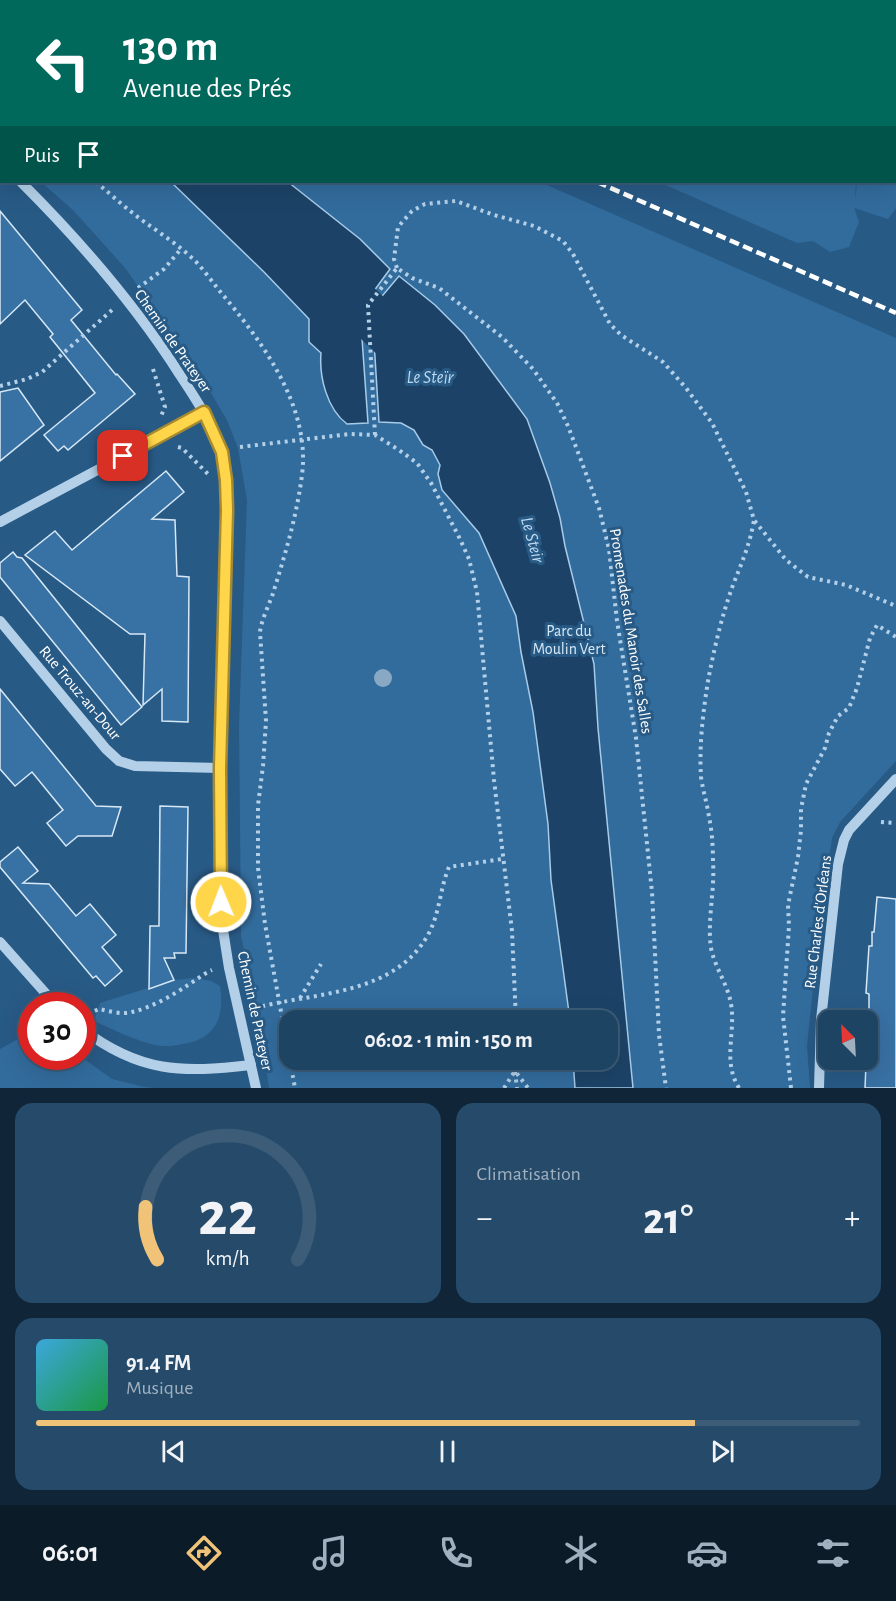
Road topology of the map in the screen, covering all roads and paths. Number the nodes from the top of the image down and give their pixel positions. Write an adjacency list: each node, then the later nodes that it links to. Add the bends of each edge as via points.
1 (22, 183): 5 (street, Chemin de Prateyer)
2 (97, 183): 3 (path)
3 (181, 249): 5 (path, via 164,269); 11 (path, via 230,303 280,376)
4 (397, 268): 10 (path, via 368,304); 14 (path, via 394,260 398,227 412,211 425,204 456,201 534,226 563,241 610,324 663,362 712,423 746,492); 39 (path, Promenades du Manoir des Salles, via 439,288 502,337 533,369 568,426 599,508 609,549 636,738)
5 (126, 298): 7 (path, via 42,372); 8 (street, Chemin de Prateyer)
6 (152, 366): 9 (path, via 165,407 160,419)
7 (0, 386)
8 (204, 412): 9 (street); 12 (street, Chemin de Prateyer)
9 (167, 432): 13 (path, via 173,445 182,448 211,477); 15 (street)
10 (375, 435): 11 (path); 21 (path, via 412,459 431,483 475,577)
11 (302, 440): 12 (path); 27 (path, via 297,512 260,633 266,721 258,806 258,868)
12 (222, 452): 13 (street, Chemin de Prateyer)
13 (226, 480): 19 (street, Chemin de Prateyer)
14 (754, 520): 16 (path, via 786,560 803,573 846,585); 40 (path, via 750,545 733,585 716,644 700,760 713,862 709,933 716,967 730,1000 729,1058)
15 (0, 522)
16 (896, 606)
17 (0, 621): 19 (street, Rue Trouz-an-Dour, via 119,761 135,766)
18 (896, 637): 41 (path, via 877,625 849,708 838,716 806,784 788,905 783,1016)
19 (220, 768): 24 (street, Chemin de Prateyer, via 221,917)
20 (896, 779): 42 (street, Rue Charles d'Orléans, via 856,821 844,840 838,864 821,1020)
21 (502, 859): 26 (path, via 449,867 429,932 414,955 392,971 339,992); 29 (path, via 512,931)
22 (0, 942): 25 (street)
23 (321, 964): 26 (path)
24 (229, 968): 28 (path, via 204,974 130,1013); 30 (street, Chemin de Prateyer)
25 (44, 992)
26 (300, 999): 27 (path)
27 (278, 1003): 30 (path); 35 (path)
28 (96, 1010)
29 (516, 1010)
30 (240, 1013): 32 (street, Chemin de Prateyer)
31 (96, 1039): 32 (street, via 126,1057 148,1064 216,1069)
32 (251, 1065): 34 (street, Chemin de Prateyer)
33 (515, 1071): 36 (path); 37 (path); 38 (path)
34 (256, 1088)
35 (296, 1088)
36 (504, 1088)
37 (517, 1088)
38 (528, 1088)
39 (666, 1088)
40 (739, 1088)
41 (791, 1088)
42 (819, 1088)

